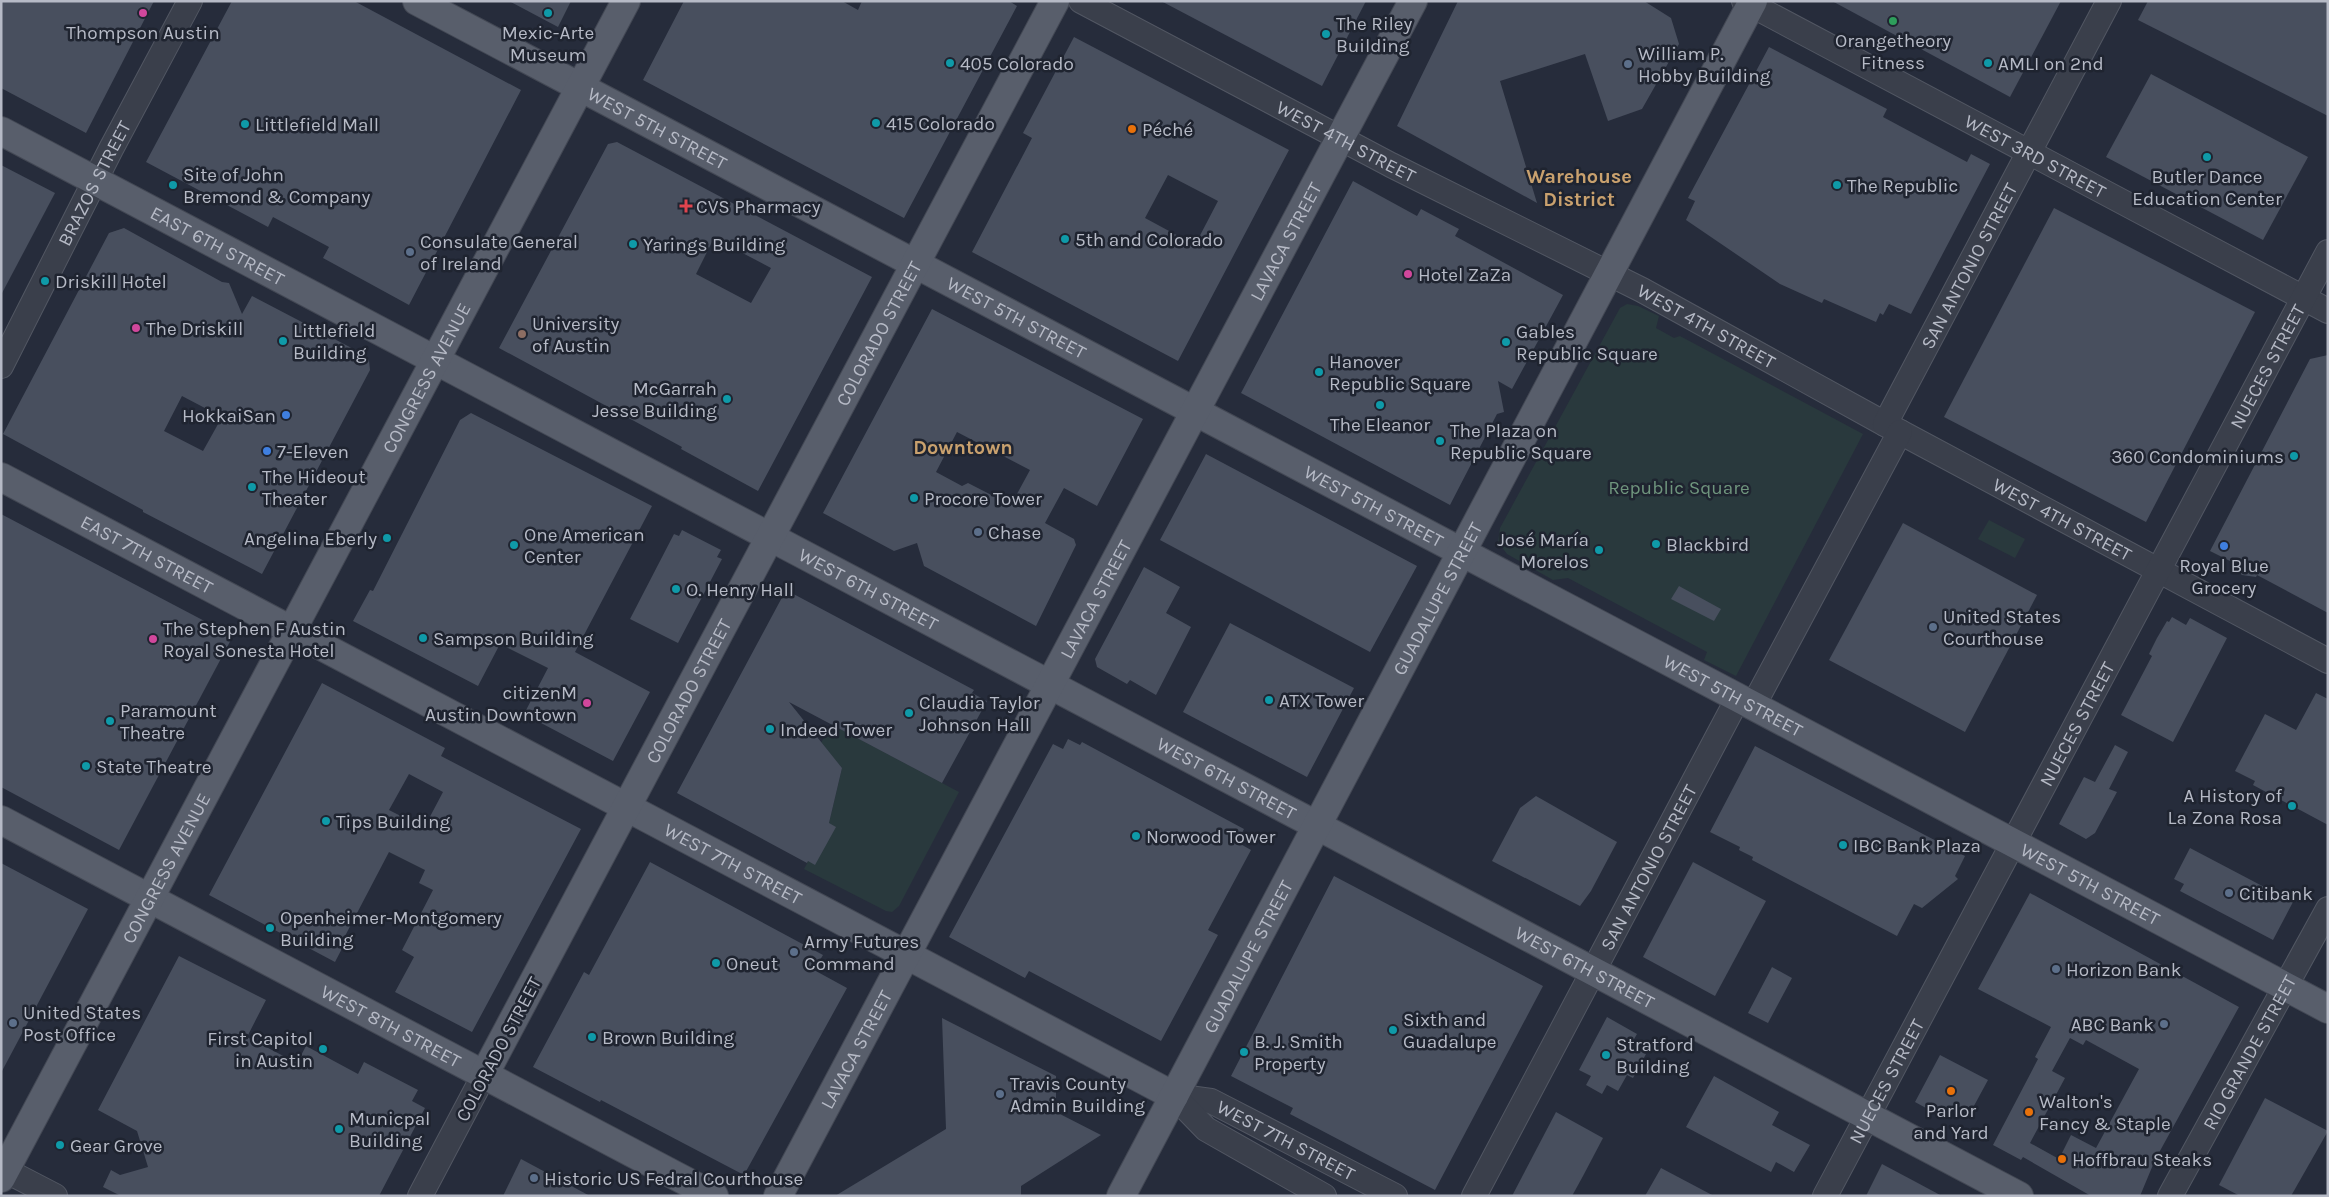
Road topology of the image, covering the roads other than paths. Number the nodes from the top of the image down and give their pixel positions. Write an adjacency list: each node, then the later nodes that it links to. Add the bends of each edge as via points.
1 (190, 1): 13 (street, BRAZOS STREET)
2 (417, 1): 9 (main road, WEST 5TH STREET)
3 (626, 1): 9 (main road, CONGRESS AVENUE)
4 (1055, 1): 15 (main road, COLORADO STREET)
5 (1081, 1): 11 (street, WEST 4TH STREET)
6 (1413, 1): 11 (main road, LAVACA STREET)
7 (2109, 1): 12 (street, SAN ANTONIO STREET)
8 (1750, 3): 12 (street, WEST 3RD STREET); 16 (main road, GUADALUPE STREET)
9 (580, 87): 15 (main road, WEST 5TH STREET); 19 (main road, CONGRESS AVENUE)
10 (1, 131): 13 (main road, EAST 6TH STREET)
11 (1340, 138): 16 (street, WEST 4TH STREET); 21 (main road, LAVACA STREET)
12 (2029, 152): 17 (street, WEST 3RD STREET); 22 (street, SAN ANTONIO STREET)
13 (96, 181): 19 (main road, EAST 6TH STREET); 20 (street, BRAZOS STREET)
14 (2328, 252): 17 (street, NUECES STREET)
15 (915, 264): 21 (main road, WEST 5TH STREET); 24 (main road, COLORADO STREET)
16 (1610, 276): 22 (street, WEST 4TH STREET, via 1642,290); 25 (main road, GUADALUPE STREET)
17 (2304, 298): 18 (street, WEST 3RD STREET); 26 (street, NUECES STREET)
18 (2328, 310)
19 (435, 360): 24 (main road, WEST 6TH STREET); 27 (main road, CONGRESS AVENUE)
20 (1, 366)
21 (1194, 412): 25 (main road, WEST 5TH STREET); 29 (main road, LAVACA STREET)
22 (1892, 428): 26 (street, WEST 4TH STREET); 30 (street, SAN ANTONIO STREET)
23 (1, 477): 27 (main road, EAST 7TH STREET)
24 (770, 537): 29 (main road, WEST 6TH STREET); 31 (main road, COLORADO STREET)
25 (1463, 553): 30 (main road, WEST 5TH STREET); 33 (main road, GUADALUPE STREET)
26 (2158, 570): 28 (street, WEST 4TH STREET); 34 (street, NUECES STREET)
27 (292, 630): 31 (main road, WEST 7TH STREET); 35 (main road, CONGRESS AVENUE)
28 (2328, 661)
29 (1050, 684): 33 (main road, WEST 6TH STREET); 37 (main road, LAVACA STREET)
30 (1746, 702): 34 (main road, WEST 5TH STREET); 38 (street, SAN ANTONIO STREET)
31 (627, 807): 37 (main road, WEST 7TH STREET); 41 (main road, COLORADO STREET)
32 (1, 820): 35 (main road, WEST 8TH STREET)
33 (1318, 826): 38 (main road, WEST 6TH STREET); 42 (main road, GUADALUPE STREET)
34 (2013, 843): 39 (main road, WEST 5TH STREET); 43 (street, NUECES STREET)
35 (149, 898): 41 (main road, WEST 8TH STREET); 44 (main road, CONGRESS AVENUE)
36 (2328, 909): 39 (street, RIO GRANDE STREET)
37 (906, 955): 42 (main road, WEST 7TH STREET); 48 (main road, LAVACA STREET)
38 (1593, 971): 43 (main road, WEST 6TH STREET); 52 (street, SAN ANTONIO STREET)
39 (2286, 987): 40 (main road, WEST 5TH STREET); 55 (street, RIO GRANDE STREET)
40 (2328, 1009)
41 (484, 1075): 46 (street, COLORADO STREET); 47 (main road, WEST 8TH STREET)
42 (1174, 1096): 49 (main road, GUADALUPE STREET); 50 (street, WEST 7TH STREET, via 1206,1129); 51 (street, WEST 7TH STREET, via 1211,1100)
43 (1868, 1116): 53 (street, NUECES STREET); 54 (main road, WEST 6TH STREET)
44 (3, 1172): 45 (street)
45 (55, 1196)
46 (420, 1196)
47 (714, 1196)
48 (778, 1196)
49 (1121, 1196)
50 (1324, 1196)
51 (1395, 1196)
52 (1474, 1196)
53 (1825, 1196)
54 (2019, 1196)
55 (2170, 1196)

